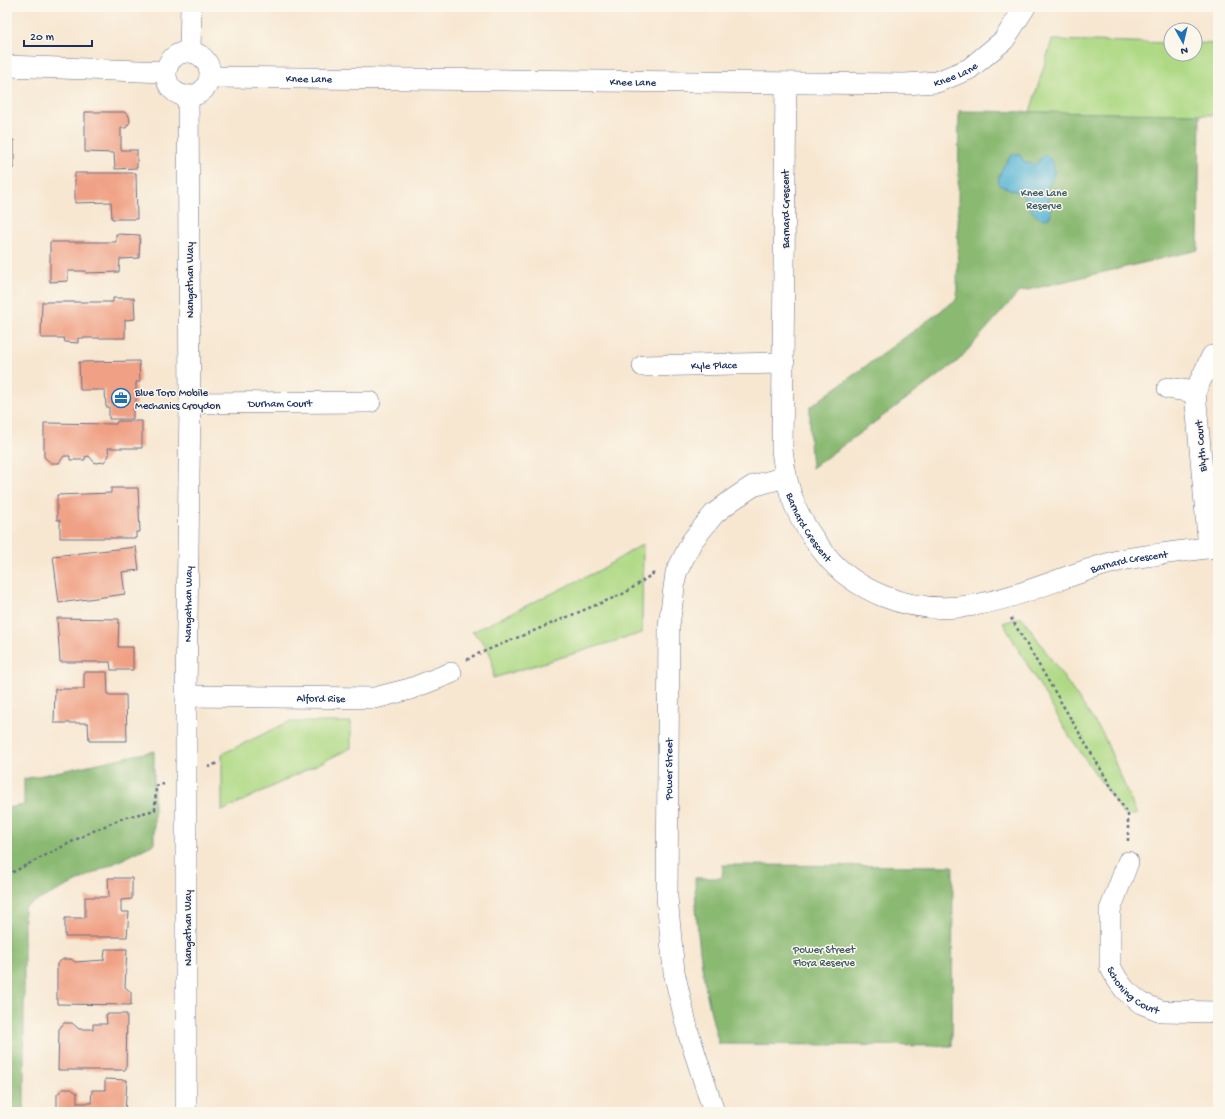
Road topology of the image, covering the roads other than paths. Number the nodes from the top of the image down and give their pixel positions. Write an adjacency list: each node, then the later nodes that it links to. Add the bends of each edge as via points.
1 (191, 7): 3 (street)
2 (1024, 7): 7 (street, Knee Lane, via 1004,40 986,56 969,69 937,82)
3 (190, 51): 5 (street, via 176,54 167,65); 6 (street, via 203,57)
4 (7, 66): 5 (street)
5 (166, 72): 8 (street, via 169,86 180,95)
6 (210, 77): 7 (street, Knee Lane); 8 (street, via 205,88)
7 (786, 83): 10 (street, Barnard Crescent)
8 (188, 96): 15 (street, Nangathan Way)
9 (1212, 356): 13 (street)
10 (784, 363): 11 (street, Kyle Place); 16 (street, Barnard Crescent, via 782,450)
11 (643, 366)
12 (1168, 388): 13 (street)
13 (1195, 392): 17 (street, Blyth Court)
14 (370, 402): 15 (street, Durham Court)
15 (190, 403): 19 (street, Nangathan Way)
16 (785, 477): 17 (street, Barnard Crescent, via 794,506 808,533 835,566 867,590 900,603 937,609 970,607 1122,560); 23 (street, Power Street, via 753,486 714,514 692,541 676,573 669,626 667,897 674,972 688,1032)
17 (1213, 548)
18 (451, 673): 19 (street, Alford Rise, via 410,689 375,698)
19 (186, 696): 22 (street, Nangathan Way)
20 (1128, 862): 21 (street, Schoning Court, via 1110,910 1110,966 1117,979 1125,990 1141,1003 1161,1011)
21 (1218, 1012)
22 (186, 1112)
23 (714, 1112)

